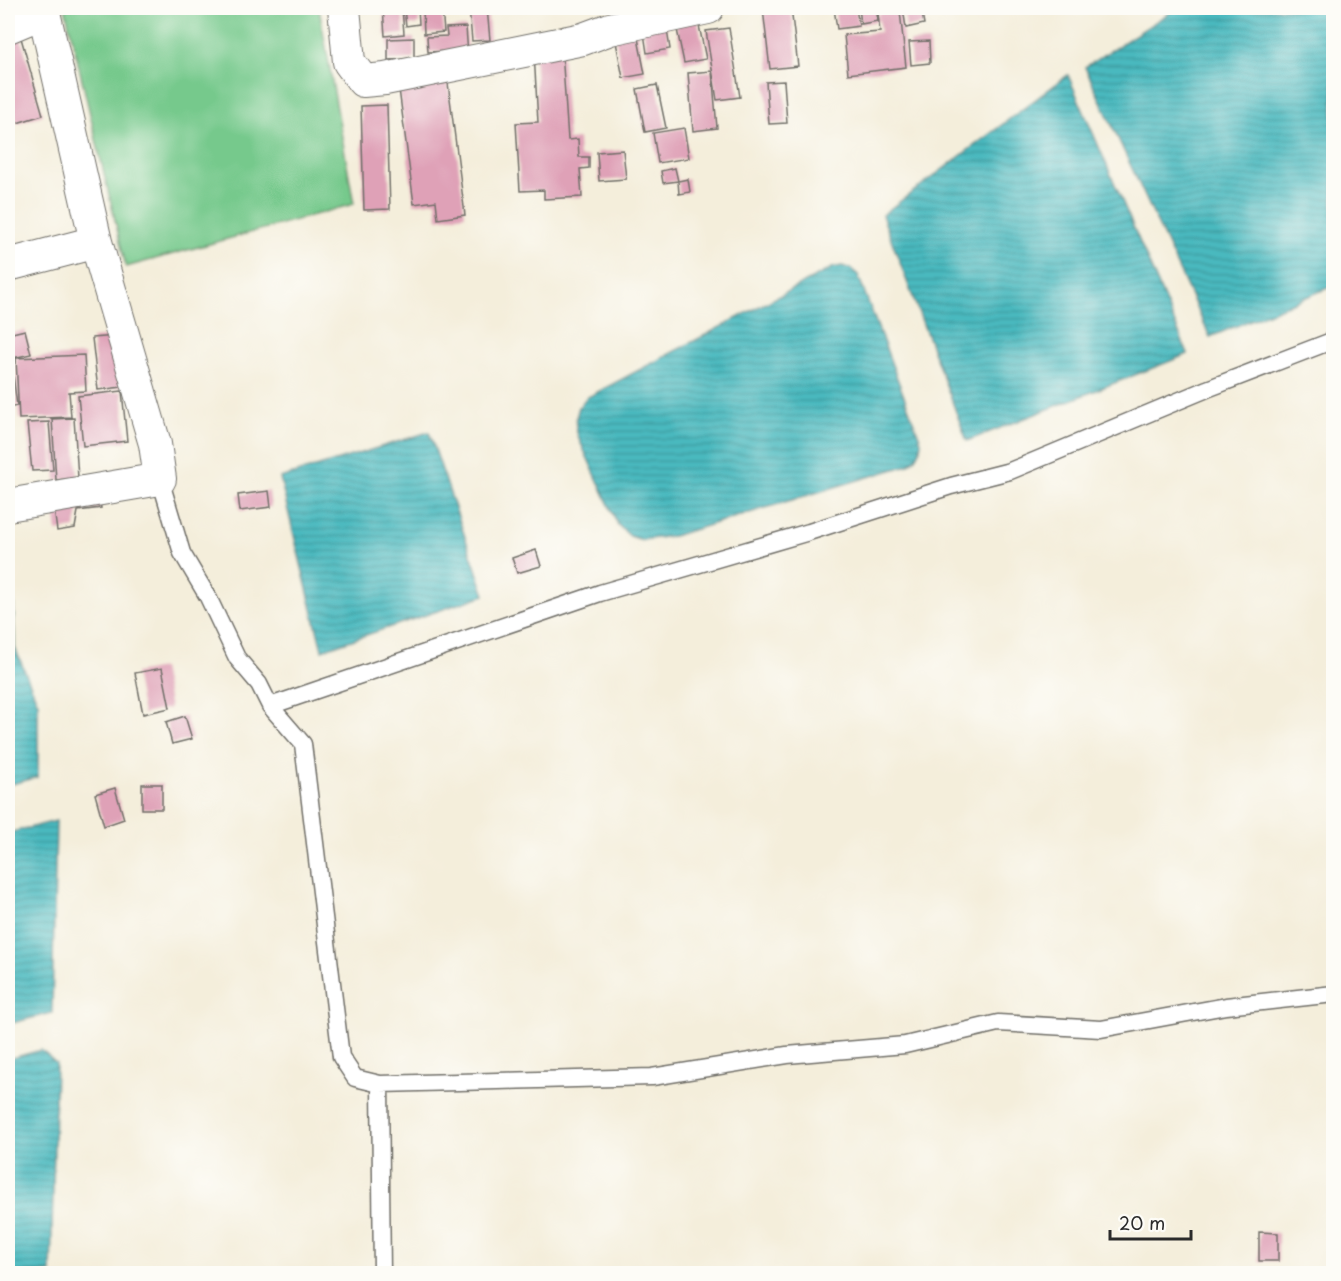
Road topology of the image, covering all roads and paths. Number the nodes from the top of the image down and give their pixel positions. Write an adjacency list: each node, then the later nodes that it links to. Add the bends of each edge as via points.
1 (344, 8): 2 (street, via 349,62 363,81 583,39 610,29)
2 (708, 8)
3 (43, 10): 4 (street); 5 (street)
4 (8, 27)
5 (96, 243): 6 (street); 8 (street, via 155,444)
6 (8, 265)
7 (1334, 340): 10 (lane, via 1010,471 600,593)
8 (160, 479): 9 (street); 10 (lane, via 182,553 237,658 259,684)
9 (8, 506)
10 (270, 706): 12 (lane, via 303,744 341,1057 355,1078)
11 (1334, 994): 12 (lane, via 1226,1006 1101,1029 998,1023 905,1045 787,1055 652,1077)
12 (380, 1084): 13 (lane)
13 (382, 1274)

